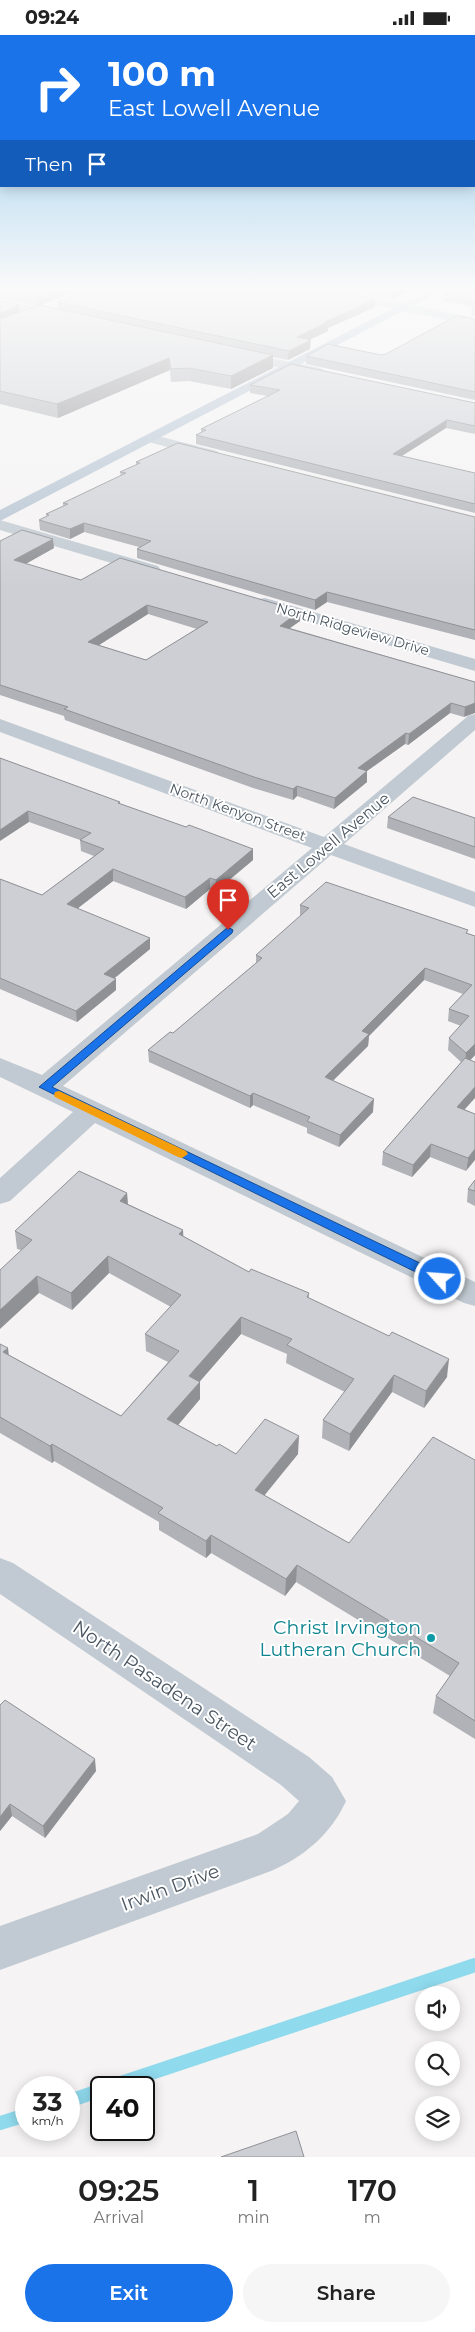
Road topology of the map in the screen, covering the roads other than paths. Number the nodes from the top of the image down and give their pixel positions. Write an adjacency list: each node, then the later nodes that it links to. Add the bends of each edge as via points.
1 (244, 389): 2 (main road)
2 (150, 438): 3 (street); 4 (main road)
3 (224, 457)
4 (0, 516)
5 (0, 525): 6 (street)
6 (171, 575)
7 (247, 598): 8 (street, North Ridgeview Drive)
8 (475, 665)
9 (475, 720): 11 (street, East Lowell Avenue)
10 (0, 725): 11 (street, North Kenyon Street)
11 (328, 845): 12 (street, North Kenyon Street); 14 (street, East Lowell Avenue)
12 (475, 900)
13 (0, 1066): 14 (street)
14 (44, 1087): 15 (street)
15 (92, 1111): 16 (street); 17 (street)
16 (0, 1194)
17 (475, 1295)
18 (0, 1574): 19 (street, North Pasadena Street, via 295,1771)
19 (326, 1801): 20 (street, Irwin Drive, via 303,1828 271,1850)
20 (0, 1948)

